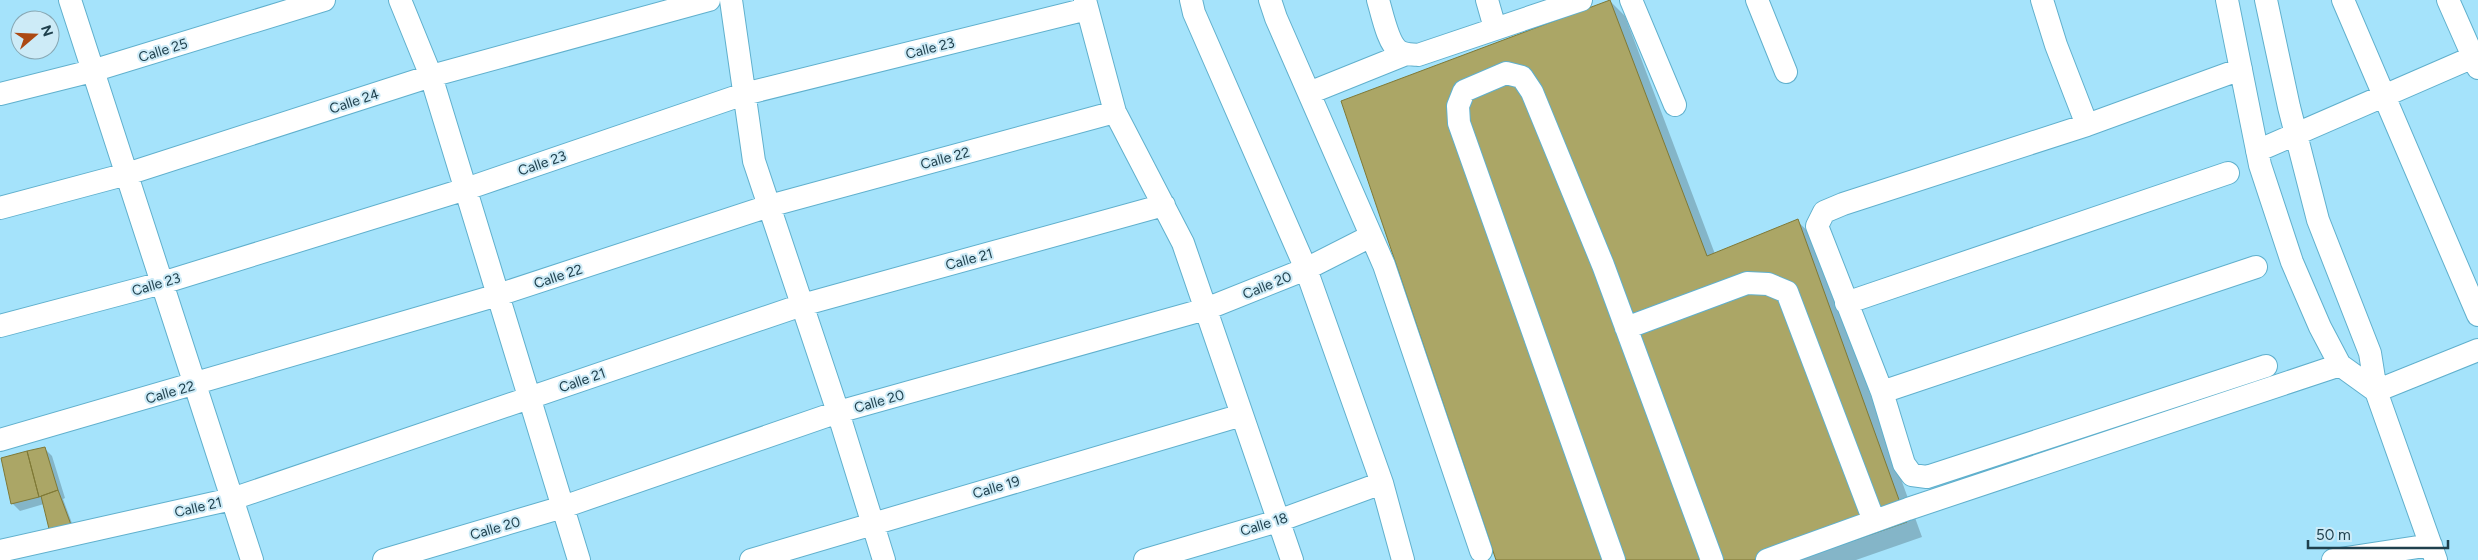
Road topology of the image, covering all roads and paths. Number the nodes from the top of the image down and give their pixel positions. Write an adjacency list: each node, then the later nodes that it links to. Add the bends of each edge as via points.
1 (70, 0): 23 (street)
2 (324, 0): 23 (street, Calle 25)
3 (400, 0): 25 (street)
4 (710, 0): 25 (street, Calle 24)
5 (731, 0): 28 (street)
6 (1191, 0): 43 (street)
7 (1270, 0): 26 (street)
8 (1378, 0): 20 (street, via 1392,41 1397,50)
9 (1486, 0): 19 (street)
10 (1581, 0): 19 (street)
11 (1631, 0): 30 (street)
12 (1757, 0): 24 (street)
13 (2042, 0): 32 (street)
14 (2228, 0): 22 (street)
15 (2266, 0): 33 (street, via 2288,107)
16 (2342, 0): 29 (street)
17 (2448, 0): 21 (street)
18 (1086, 4): 28 (street, Calle 23); 31 (street)
19 (1495, 28): 20 (street, via 1418,55)
20 (1406, 54): 26 (street)
21 (2476, 60): 29 (street)
22 (2241, 69): 32 (street); 34 (street)
23 (92, 71): 27 (street, Calle 25); 36 (street)
24 (1786, 72)
25 (431, 76): 36 (street, Calle 24); 37 (street)
26 (1309, 93): 41 (street)
27 (0, 94)
28 (744, 94): 37 (street, Calle 23); 39 (street, via 754,161)
29 (2384, 97): 33 (street); 49 (street)
30 (1675, 105)
31 (1116, 112): 38 (street); 39 (street, Calle 22)
32 (2087, 125): 46 (street, via 1824,212 1818,226)
33 (2297, 135): 34 (street); 56 (street, via 2318,220 2370,353)
34 (2257, 151): 53 (street, via 2292,262)
35 (2228, 173): 46 (street)
36 (127, 174): 40 (street, Calle 24); 44 (street)
37 (466, 189): 44 (street, Calle 23); 45 (street)
38 (1164, 205): 47 (street, Calle 21); 48 (street, via 1184,243)
39 (769, 206): 45 (street, Calle 22); 47 (street)
40 (0, 208)
41 (1371, 236): 43 (street, Calle 20); 69 (street, via 1384,265)
42 (2256, 267): 57 (street)
43 (1306, 269): 48 (street, Calle 20); 62 (street)
44 (162, 282): 50 (street, Calle 23); 55 (street)
45 (498, 295): 55 (street, Calle 22); 58 (street)
46 (1846, 302): 57 (street)
47 (802, 305): 58 (street, Calle 21); 59 (street)
48 (1206, 309): 59 (street, Calle 20); 60 (street)
49 (2478, 315)
50 (0, 326)
51 (1626, 328): 66 (street, via 1747,283 1768,284 1787,292); 79 (street, via 1532,92 1522,77 1506,73 1464,91 1458,106 1460,123); 80 (street)
52 (2478, 350): 56 (street)
53 (2340, 365): 56 (street); 66 (street)
54 (2266, 366): 57 (street, via 1927,477 1912,475 1904,464)
55 (195, 385): 61 (street, Calle 22); 63 (street)
56 (2376, 391): 70 (street)
57 (1882, 392)
58 (530, 398): 63 (street, Calle 21); 64 (street)
59 (838, 412): 64 (street, Calle 20); 67 (street)
60 (1242, 415): 65 (street); 67 (street, Calle 19)
61 (0, 440)
62 (1382, 483): 65 (street, Calle 18); 78 (street)
63 (232, 499): 68 (street, Calle 21); 71 (street)
64 (563, 508): 72 (street, Calle 20); 73 (street)
65 (1278, 521): 76 (street, Calle 18); 77 (street)
66 (1874, 521): 81 (street)
67 (873, 523): 74 (street, Calle 19); 75 (street)
68 (0, 551)
69 (1481, 552)
70 (2433, 552): 82 (street)
71 (252, 560)
72 (384, 560)
73 (579, 560)
74 (751, 560)
75 (884, 560)
76 (1145, 560)
77 (1292, 560)
78 (1403, 560)
79 (1614, 560)
80 (1712, 560)
81 (1767, 560)
82 (2333, 560)

